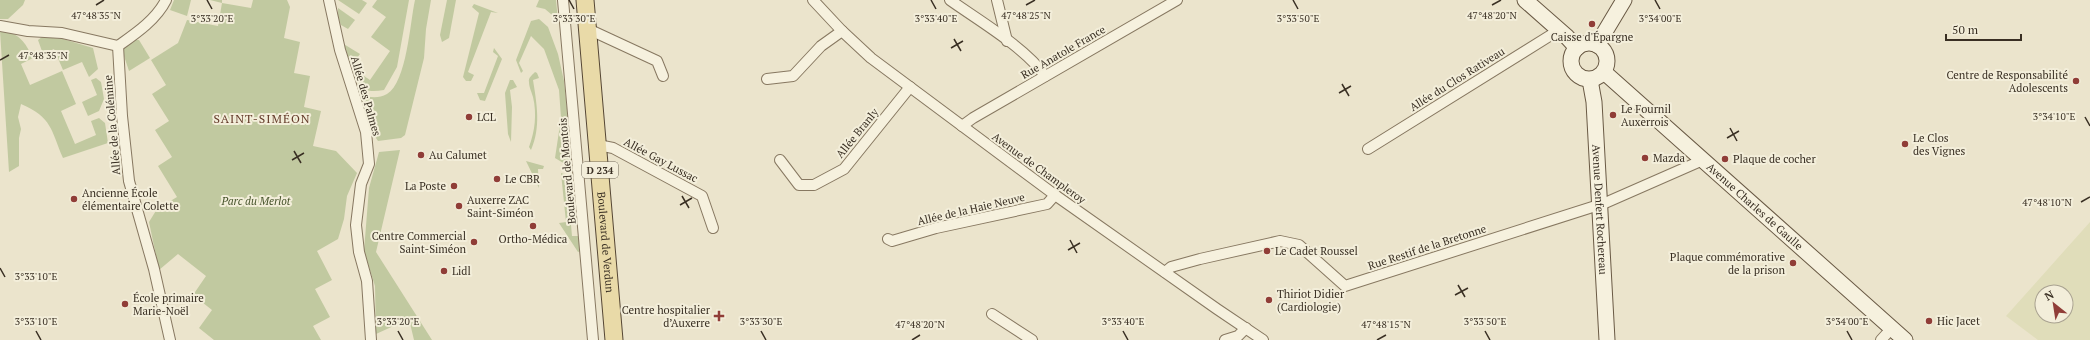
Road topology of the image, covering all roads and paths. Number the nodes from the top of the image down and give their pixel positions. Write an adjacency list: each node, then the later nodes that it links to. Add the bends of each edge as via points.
1 (166, 0): 17 (street, via 156,15)
2 (329, 0): 39 (street, Allée des Palmes, via 340,50 366,132 370,164 361,184 356,226 359,252 367,282)
3 (562, 0): 40 (street, Boulevard de Montois)
4 (585, 0): 12 (main road, Boulevard de Verdun / D 234)
5 (813, 0): 14 (street, Avenue de Champleroy)
6 (950, 0): 15 (street)
7 (997, 0): 15 (street)
8 (1177, 0): 21 (street, Rue Anatole France)
9 (1525, 0): 13 (main road)
10 (1624, 0): 16 (main road)
11 (0, 26): 17 (street, via 62,33)
12 (588, 29): 20 (street, via 657,61); 26 (main road, Boulevard de Verdun / D 234)
13 (1559, 30): 18 (main road); 27 (street, Allée du Clos Rativeau)
14 (842, 32): 22 (street, via 822,46 793,76); 24 (street, Avenue de Champleroy, via 870,58)
15 (1007, 41): 21 (street)
16 (1597, 45): 18 (main road, via 1584,44); 19 (main road, via 1606,54 1607,66)
17 (118, 46): 38 (street, Allée de la Colémine, via 129,181 154,269)
18 (1577, 48): 23 (main road, via 1571,58 1572,69 1580,77)
19 (1604, 72): 23 (main road); 29 (main road, Avenue Charles de Gaulle)
20 (663, 76)
21 (1045, 76): 25 (street, Rue Anatole France)
22 (767, 79)
23 (1590, 80): 31 (main road, Avenue Denfert Rochereau, via 1594,102)
24 (910, 87): 25 (street, Avenue de Champleroy); 28 (street, Allée Branly, via 844,169 814,185 799,185)
25 (962, 126): 30 (street, Avenue de Champleroy)
26 (598, 145): 32 (street, Allée Gay Lussac, via 613,148 702,196); 41 (main road, Boulevard de Verdun / D 234)
27 (1368, 149)
28 (780, 160)
29 (1703, 160): 31 (street, Rue Restif de la Bretonne); 37 (main road, Avenue Charles de Gaulle)
30 (1055, 195): 33 (street, Allée de la Haie Neuve, via 1047,204 936,228 892,241); 34 (street, Avenue de Champleroy)
31 (1599, 204): 34 (street, Rue Restif de la Bretonne, via 1345,286 1299,245 1280,241 1200,259 1171,267); 45 (main road, Avenue Denfert Rochereau)
32 (713, 228)
33 (888, 239)
34 (1165, 272): 36 (street, Avenue de Champleroy)
35 (992, 314): 42 (street)
36 (1246, 328): 43 (street, via 1238,336); 44 (street, Avenue de Champleroy)
37 (1892, 328): 46 (street); 47 (main road, Avenue Charles de Gaulle)
38 (170, 340)
39 (371, 340)
40 (593, 340)
41 (614, 340)
42 (1032, 340)
43 (1225, 340)
44 (1263, 340)
45 (1607, 340)
46 (1882, 340)
47 (1905, 340)

